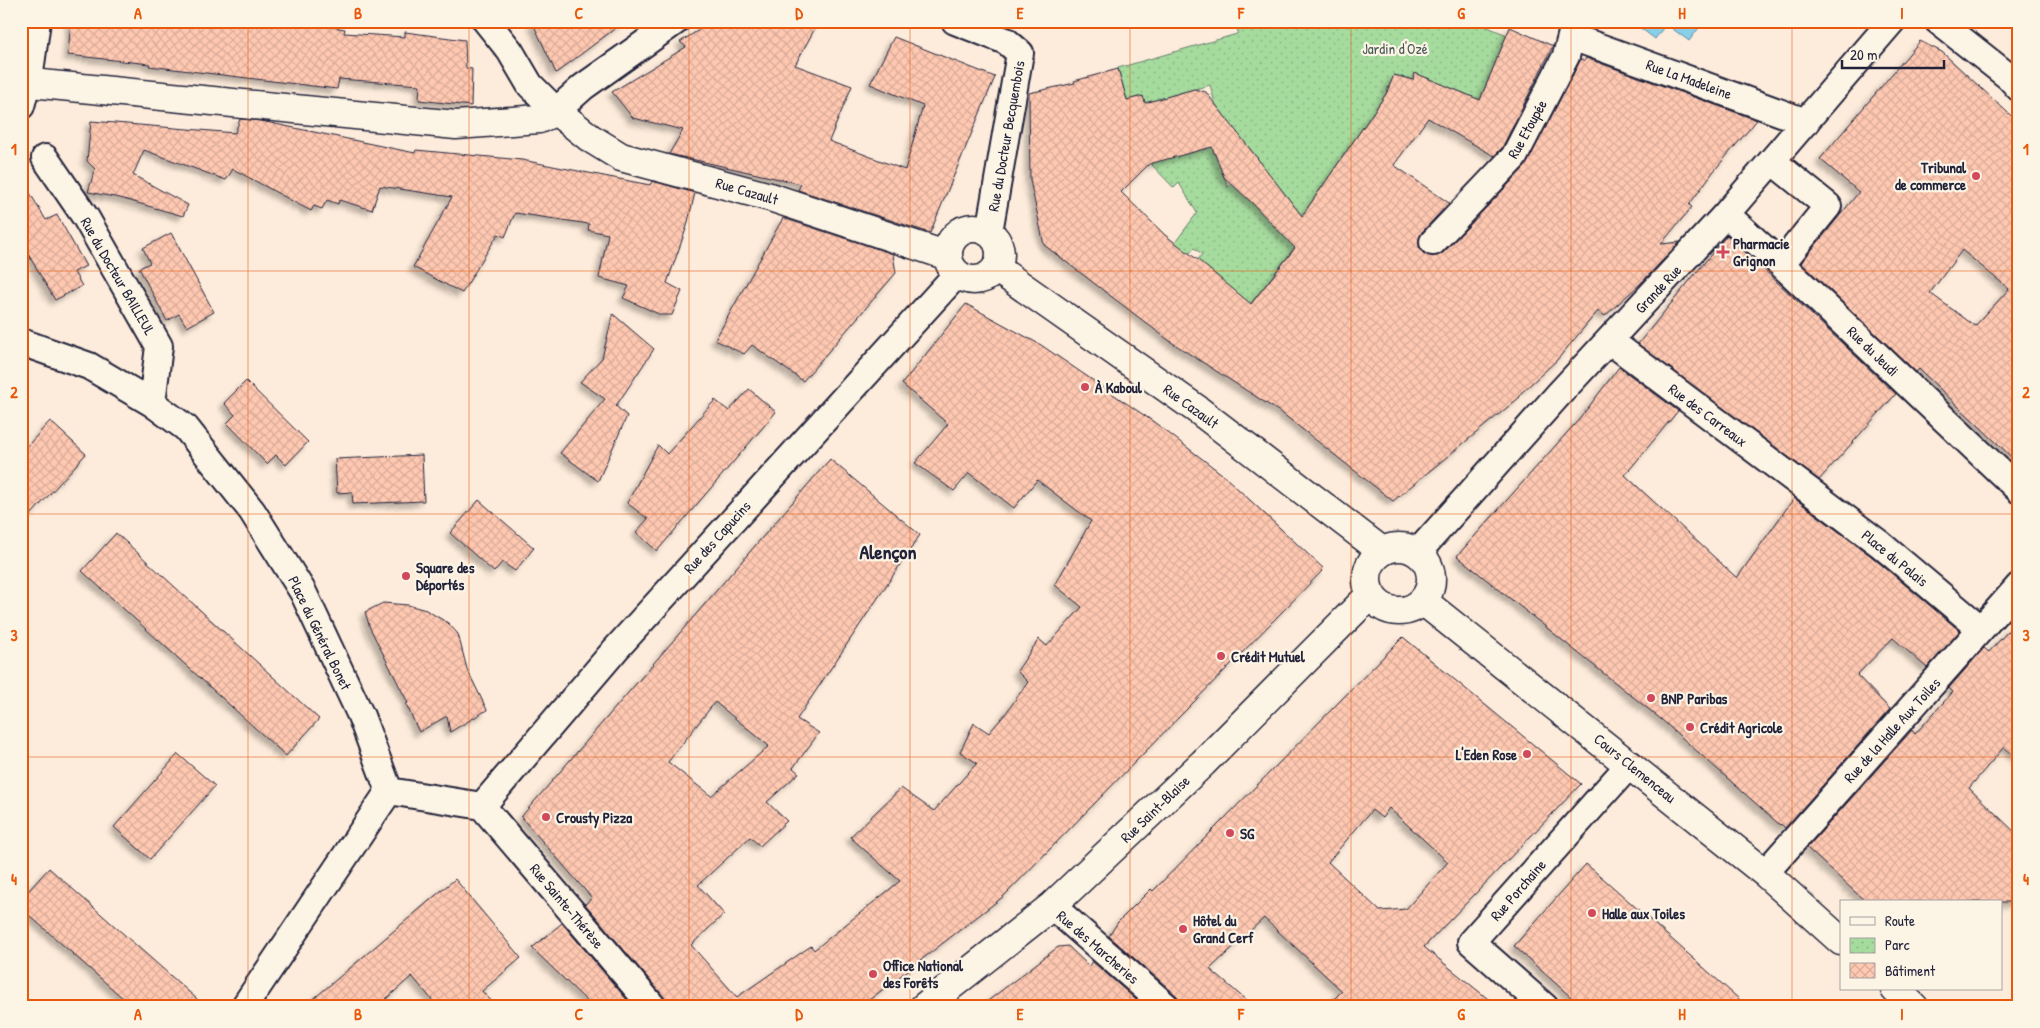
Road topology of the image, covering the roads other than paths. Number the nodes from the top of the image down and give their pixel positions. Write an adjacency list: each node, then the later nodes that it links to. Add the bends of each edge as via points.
1 (37, 21): 9 (street)
2 (486, 21): 10 (street, via 510,51 530,86)
3 (676, 21): 10 (street, via 583,87)
4 (954, 21): 15 (street, Rue du Docteur Becquembois, via 1006,41 1020,53)
5 (1892, 21): 11 (street, Grande Rue)
6 (1938, 21): 8 (street)
7 (1574, 29): 11 (street, Rue La Madeleine); 16 (street, Rue Etoupée, via 1566,56 1514,157)
8 (2019, 88)
9 (23, 90): 10 (street, via 456,125 539,119)
10 (556, 111): 18 (street, Rue Cazault, via 621,157 770,197)
11 (1806, 122): 13 (street, Grande Rue)
12 (45, 158): 22 (street, Rue du Docteur BAILLEUL, via 86,218 159,346)
13 (1772, 161): 14 (street, Grande Rue); 17 (street, via 1828,206)
14 (1726, 214): 17 (street, Rue du Jeudi); 20 (street, Grande Rue)
15 (989, 232): 18 (street, via 973,227 958,233 952,240); 19 (street, via 999,245)
16 (1433, 242)
17 (1781, 264): 24 (street, Rue du Jeudi)
18 (952, 265): 19 (street, via 965,278 973,280 982,279); 33 (street, Rue des Capucins)
19 (996, 268): 25 (street, Rue Cazault, via 1198,410)
20 (1610, 341): 23 (street, Rue des Carreaux); 26 (street, Grande Rue)
21 (21, 342): 22 (street, Place du Général Bonet, via 89,366)
22 (152, 403): 32 (street, Place du Général Bonet, via 186,428 252,511 303,592 361,716)
23 (1806, 490): 30 (street, Place du Palais, via 1880,544)
24 (2019, 490)
25 (1382, 551): 26 (street, via 1400,546); 28 (street, via 1372,562 1367,575)
26 (1418, 552): 29 (street, via 1431,570 1432,581)
27 (2019, 586): 30 (street, Rue de la Halle Aux Toiles)
28 (1371, 594): 29 (street, via 1385,608 1395,611 1406,611); 35 (street, Rue Saint-Blaise, via 1203,762)
29 (1423, 601): 31 (street, Cours Clemenceau)
30 (1981, 629): 34 (street, Rue de la Halle Aux Toiles)
31 (1630, 764): 34 (street, Cours Clemenceau); 42 (street, Rue Porchaine, via 1472,942)
32 (389, 791): 33 (street); 38 (street)
33 (482, 806): 39 (street, Rue Sainte-Thérèse)
34 (1765, 873): 36 (street, Cours Clemenceau)
35 (1052, 906): 40 (street, Rue Saint-Blaise); 41 (street, Rue des Marcheries)
36 (1840, 940)
37 (1896, 990): 43 (street)
38 (244, 1007)
39 (653, 1007)
40 (924, 1007)
41 (1167, 1007)
42 (1545, 1007)
43 (1914, 1007)

